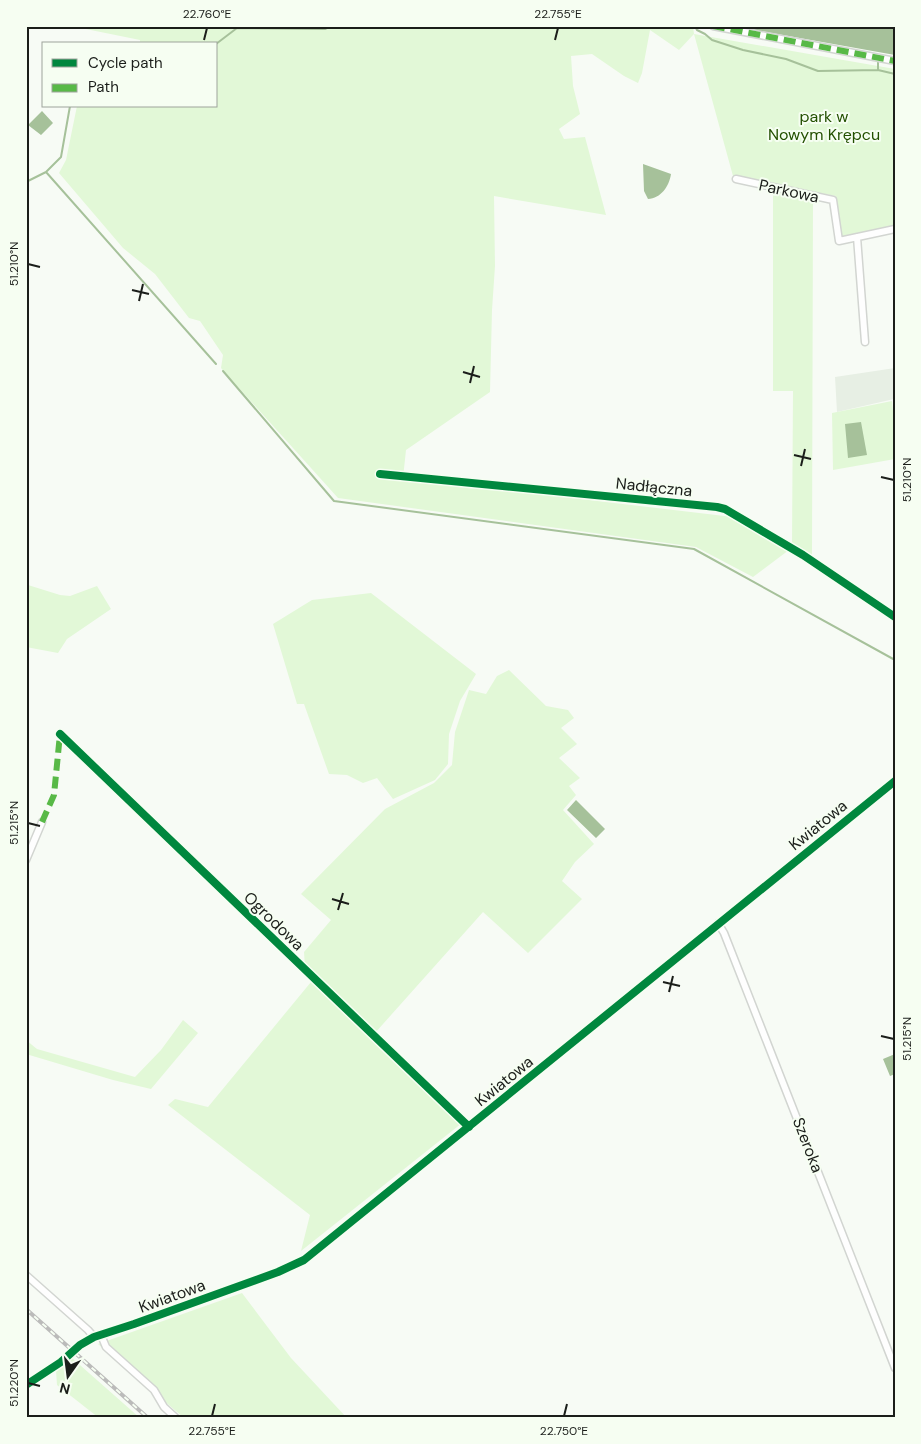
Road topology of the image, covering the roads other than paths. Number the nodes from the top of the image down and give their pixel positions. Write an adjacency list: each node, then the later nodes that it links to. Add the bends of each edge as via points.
1 (713, 26): 2 (street)
2 (895, 61)
3 (736, 180): 5 (street, Parkowa, via 833,200 839,241)
4 (895, 229): 5 (street, Parkowa)
5 (857, 237): 6 (street)
6 (865, 342)
7 (380, 474): 8 (street, Nadłączna, via 726,509 803,555)
8 (895, 617)
9 (60, 734): 14 (street, Ogrodowa)
10 (895, 781): 13 (street, Kwiatowa)
11 (42, 822): 12 (street)
12 (26, 860)
13 (718, 923): 14 (street, Kwiatowa); 17 (street, Szeroka)
14 (468, 1127): 16 (street, Kwiatowa, via 290,1268)
15 (26, 1275): 16 (street)
16 (97, 1336): 18 (street, Kwiatowa); 19 (street, via 154,1390 164,1407)
17 (895, 1368)
18 (26, 1386)
19 (176, 1418)

